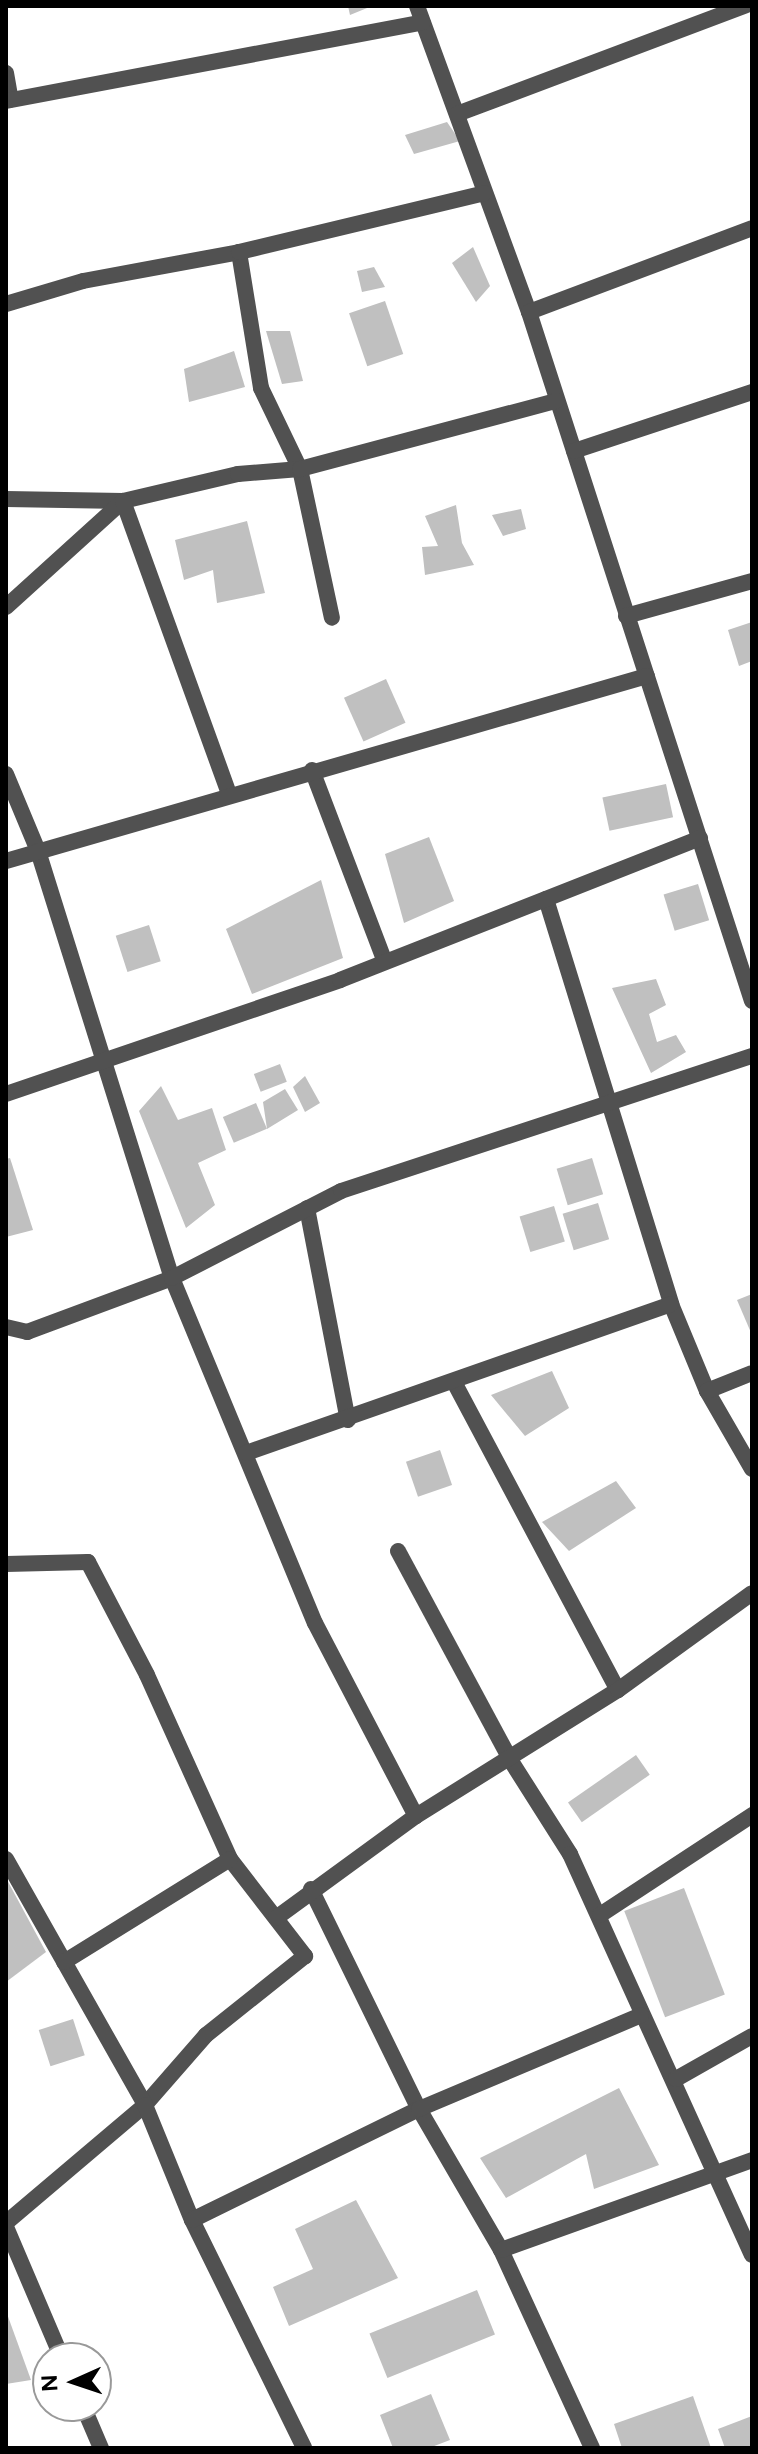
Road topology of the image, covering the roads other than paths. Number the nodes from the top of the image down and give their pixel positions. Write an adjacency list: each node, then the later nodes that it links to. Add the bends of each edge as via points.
1 (740, 7): 5 (street)
2 (420, 14): 4 (street); 5 (street)
3 (6, 73): 4 (street)
4 (9, 100)
5 (457, 114): 6 (street)
6 (484, 193): 8 (street); 10 (street)
7 (752, 228): 10 (street)
8 (239, 252): 9 (street, via 83,281); 14 (street, via 261,388)
9 (6, 304)
10 (529, 312): 12 (street)
11 (752, 392): 13 (street)
12 (556, 401): 13 (street); 14 (street)
13 (574, 451): 19 (street)
14 (300, 469): 16 (street, via 238,474); 20 (street)
15 (6, 499): 16 (street)
16 (123, 501): 18 (street); 24 (street)
17 (752, 581): 19 (street)
18 (6, 607)
19 (626, 616): 21 (street)
20 (332, 618)
21 (647, 676): 22 (street); 25 (street)
22 (312, 770): 24 (street); 29 (street)
23 (6, 774): 26 (street)
24 (229, 794): 26 (street)
25 (700, 838): 28 (street); 30 (street)
26 (38, 851): 27 (street); 32 (street)
27 (6, 861)
28 (546, 899): 29 (street); 34 (street)
29 (385, 962): 32 (street)
30 (752, 1001)
31 (752, 1056): 34 (street)
32 (102, 1061): 33 (street); 36 (street)
33 (6, 1094)
34 (606, 1107): 35 (street, via 341,1191); 37 (street)
35 (307, 1208): 36 (street); 42 (street)
36 (172, 1278): 38 (street, via 27,1332); 43 (street)
37 (671, 1304): 40 (street); 41 (street)
38 (6, 1327)
39 (752, 1373): 41 (street)
40 (454, 1382): 42 (street); 48 (street)
41 (707, 1391): 44 (street)
42 (348, 1420): 43 (street)
43 (246, 1453): 51 (street, via 315,1623)
44 (752, 1469)
45 (398, 1551): 49 (street)
46 (6, 1564): 53 (street, via 88,1562 147,1675)
47 (752, 1593): 48 (street)
48 (618, 1690): 49 (street)
49 (511, 1761): 51 (street); 55 (street, via 570,1854)
50 (752, 1815): 55 (street)
51 (416, 1816): 54 (street)
52 (6, 1859): 57 (street)
53 (230, 1859): 56 (street); 57 (street)
54 (311, 1889): 56 (street); 62 (street)
55 (600, 1915): 58 (street)
56 (276, 1918): 61 (street, via 305,1956 206,2035)
57 (64, 1962): 61 (street)
58 (641, 2015): 60 (street); 62 (street)
59 (752, 2036): 60 (street)
60 (676, 2079): 64 (street)
61 (145, 2105): 65 (street); 66 (street)
62 (419, 2109): 65 (street); 67 (street)
63 (752, 2160): 64 (street)
64 (718, 2173): 67 (street); 68 (street)
65 (192, 2220): 72 (street)
66 (6, 2225): 69 (street)
67 (501, 2250): 73 (street)
68 (752, 2255)
69 (55, 2342)
70 (90, 2422): 71 (street)
71 (101, 2448)
72 (304, 2448)
73 (592, 2448)

